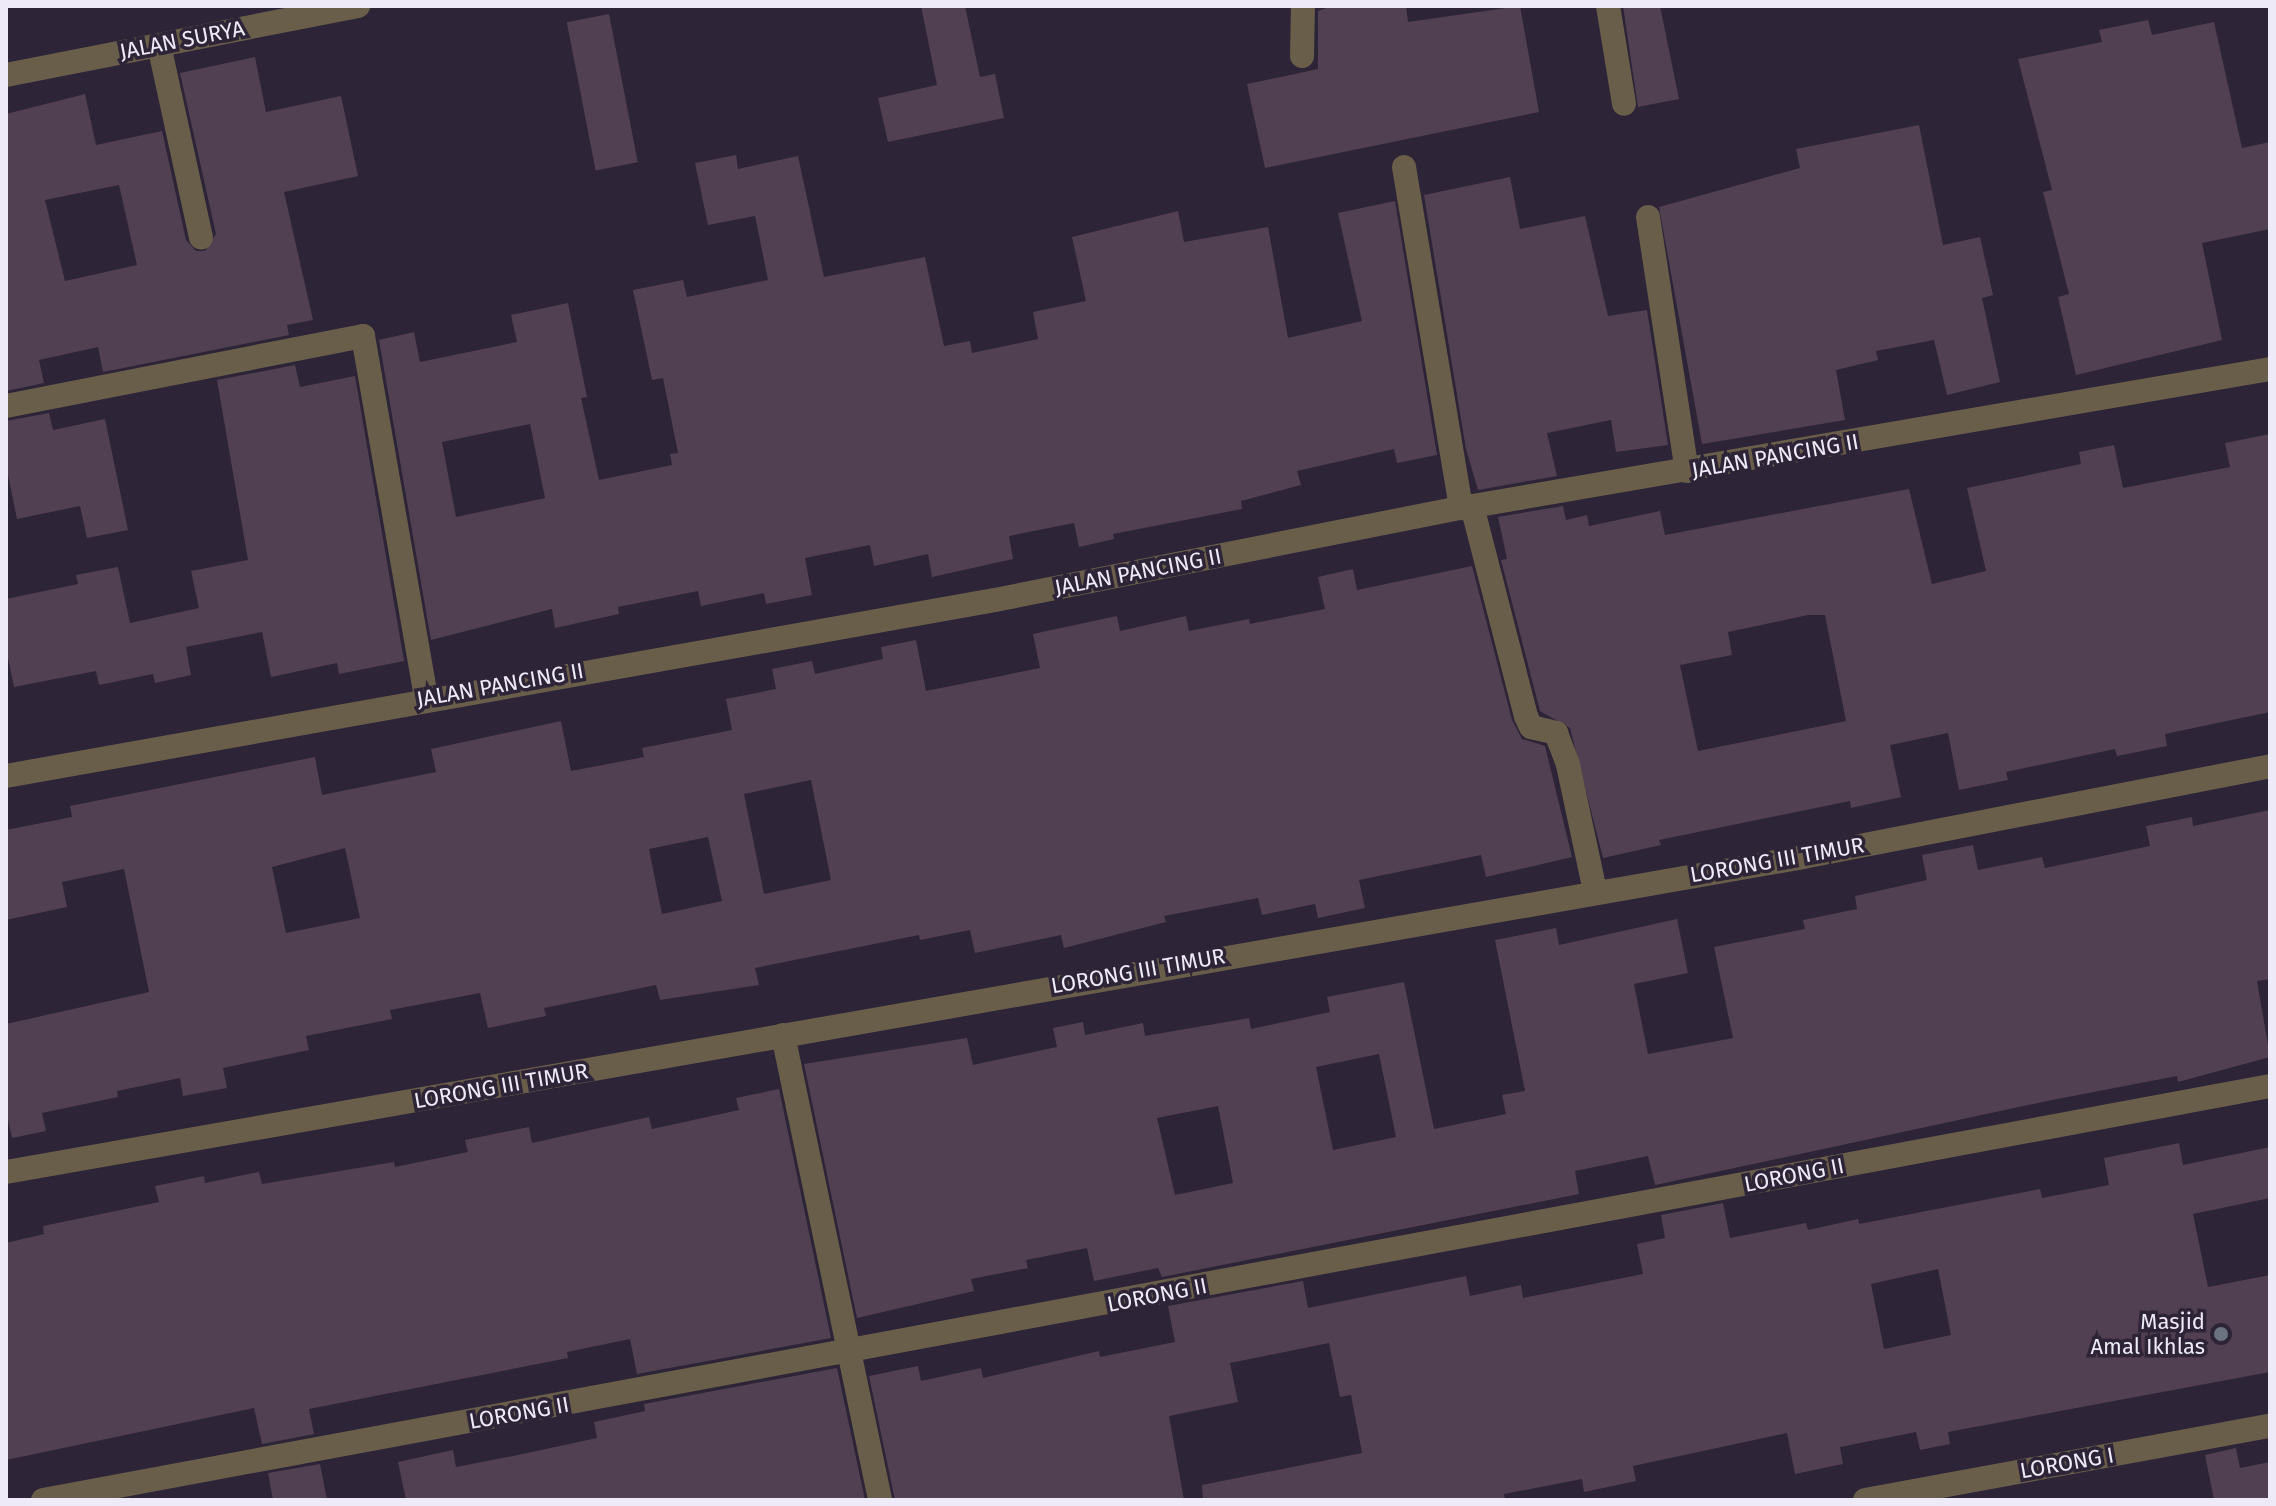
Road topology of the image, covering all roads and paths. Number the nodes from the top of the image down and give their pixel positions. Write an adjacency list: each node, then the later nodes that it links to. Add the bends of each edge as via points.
1 (358, 6): 4 (street, JALAN SURYA)
2 (1303, 6): 5 (street)
3 (1608, 6): 7 (street)
4 (159, 45): 6 (street, JALAN SURYA); 10 (street)
5 (1302, 56)
6 (6, 75)
7 (1624, 104)
8 (1404, 167): 14 (street)
9 (1648, 217): 13 (street)
10 (201, 237)
11 (2270, 369): 13 (street, JALAN PANCING II)
12 (6, 406): 15 (street, via 363,336)
13 (1687, 471): 14 (street, JALAN PANCING II)
14 (1466, 507): 15 (street, JALAN PANCING II, via 995,600); 18 (street, via 1529,725 1556,733 1568,765)
15 (426, 698): 17 (street, JALAN PANCING II)
16 (2270, 766): 18 (street, LORONG III TIMUR)
17 (6, 776)
18 (1595, 891): 19 (street, LORONG III TIMUR)
19 (783, 1035): 21 (street, LORONG III TIMUR); 22 (street)
20 (2270, 1086): 22 (street, LORONG II)
21 (6, 1172)
22 (850, 1352): 24 (street, LORONG II); 25 (street)
23 (2270, 1426): 26 (street, LORONG I)
24 (43, 1500)
25 (880, 1500)
26 (1865, 1500)

